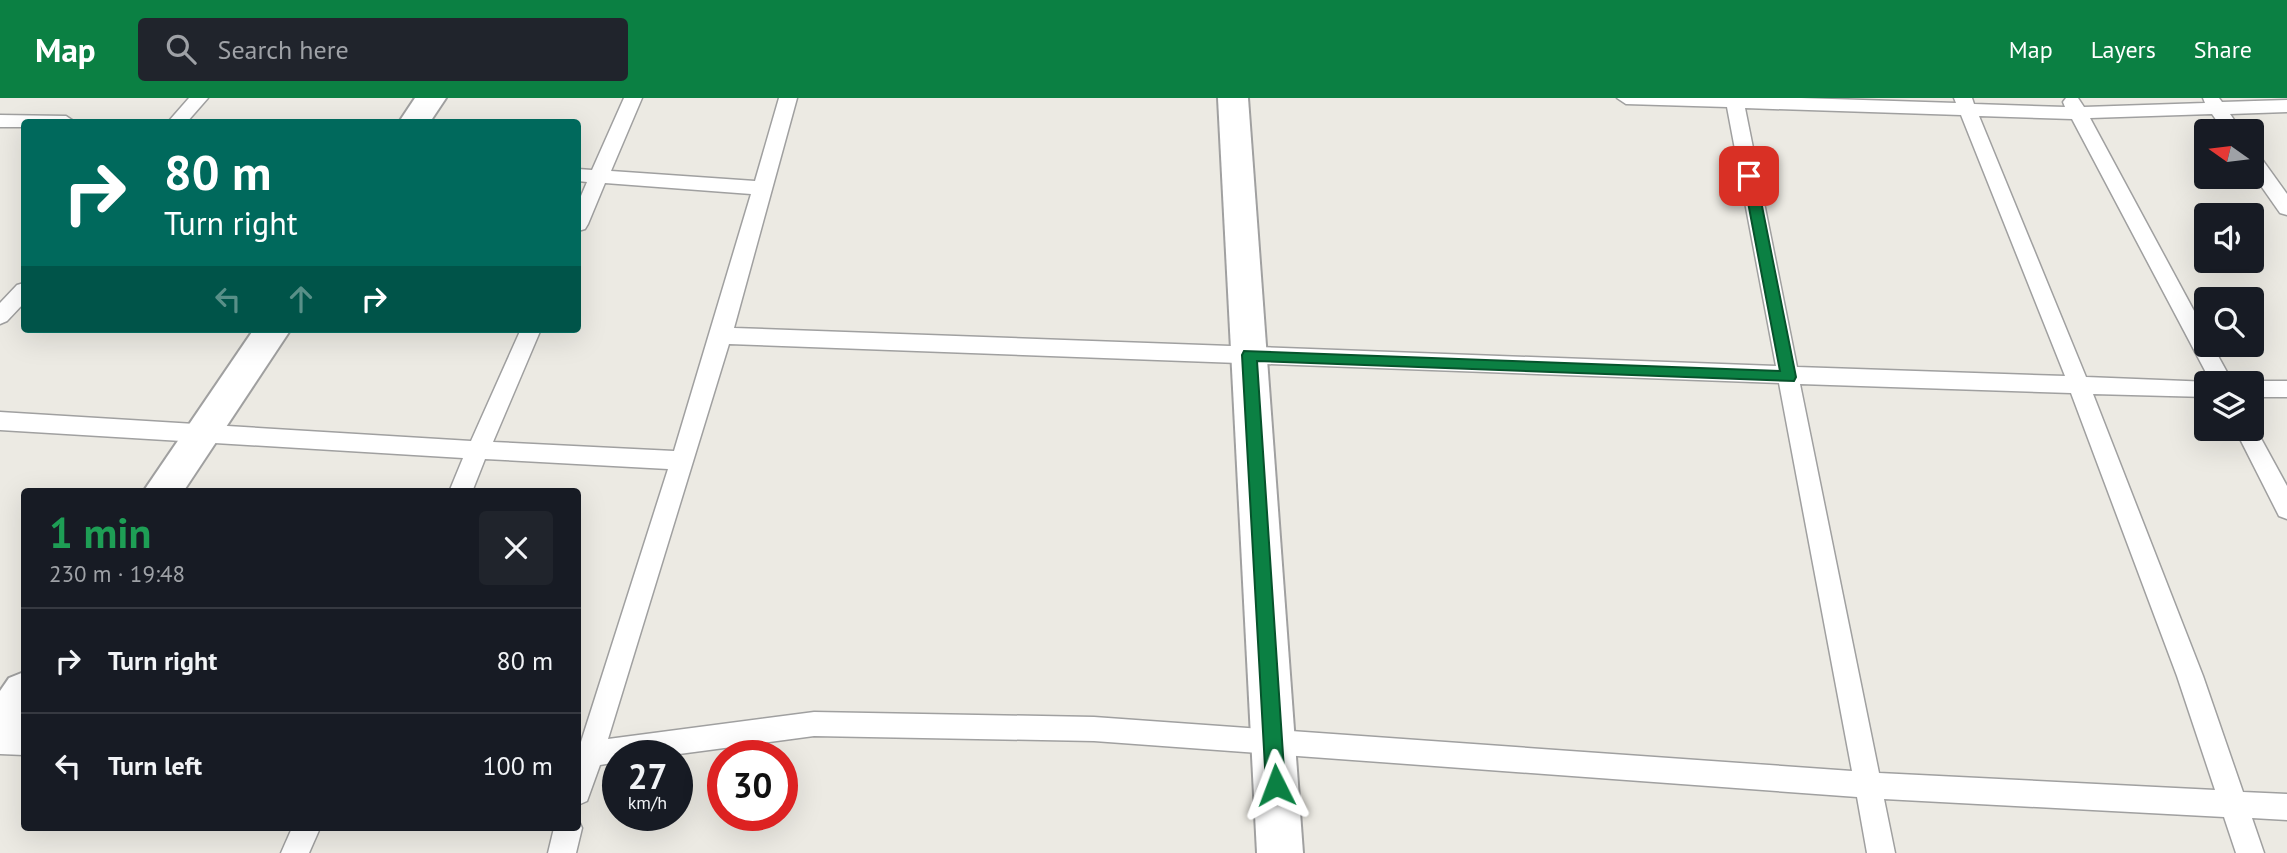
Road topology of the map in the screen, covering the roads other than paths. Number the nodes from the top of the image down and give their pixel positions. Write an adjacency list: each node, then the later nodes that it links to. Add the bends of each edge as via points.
1 (199, 98): 12 (lane)
2 (431, 98): 13 (street)
3 (633, 98): 19 (lane)
4 (788, 98): 20 (lane)
5 (1233, 98): 28 (street)
6 (1626, 98): 7 (lane)
7 (1734, 100): 9 (lane); 30 (lane)
8 (2213, 103): 10 (lane); 11 (lane); 14 (lane)
9 (1965, 104): 10 (lane); 31 (lane)
10 (2074, 106): 29 (lane)
11 (2287, 106)
12 (180, 119)
13 (416, 119)
14 (2224, 119)
15 (0, 121): 16 (lane)
16 (21, 121)
17 (581, 175): 19 (lane)
18 (2264, 176): 21 (lane)
19 (598, 177): 20 (lane); 22 (lane)
20 (763, 188): 27 (lane)
21 (2287, 208)
22 (581, 217)
23 (21, 293): 24 (lane)
24 (0, 316)
25 (270, 333): 36 (street)
26 (529, 333): 38 (lane)
27 (721, 336): 28 (lane); 39 (lane)
28 (1249, 355): 30 (lane); 45 (street)
29 (2216, 371)
30 (1788, 377): 31 (lane); 49 (lane)
31 (2079, 386): 32 (lane); 50 (lane)
32 (2194, 389)
33 (2264, 389): 34 (lane)
34 (2287, 389)
35 (0, 421): 36 (lane)
36 (201, 435): 38 (lane); 40 (street)
37 (2252, 441): 42 (lane)
38 (477, 450): 39 (lane); 41 (lane)
39 (681, 461): 48 (lane)
40 (165, 488)
41 (462, 488)
42 (2287, 509)
43 (21, 696): 44 (street)
44 (0, 728)
45 (1273, 740): 48 (lane, via 1094,729 814,724); 49 (lane); 56 (street)
46 (0, 742): 47 (lane)
47 (21, 743)
48 (582, 755)
49 (1868, 786): 50 (lane); 57 (lane)
50 (2235, 804): 51 (lane); 58 (lane)
51 (2287, 807)
52 (305, 831): 54 (lane)
53 (567, 831): 55 (lane)
54 (295, 853)
55 (562, 853)
56 (1280, 853)
57 (1881, 853)
58 (2250, 853)

